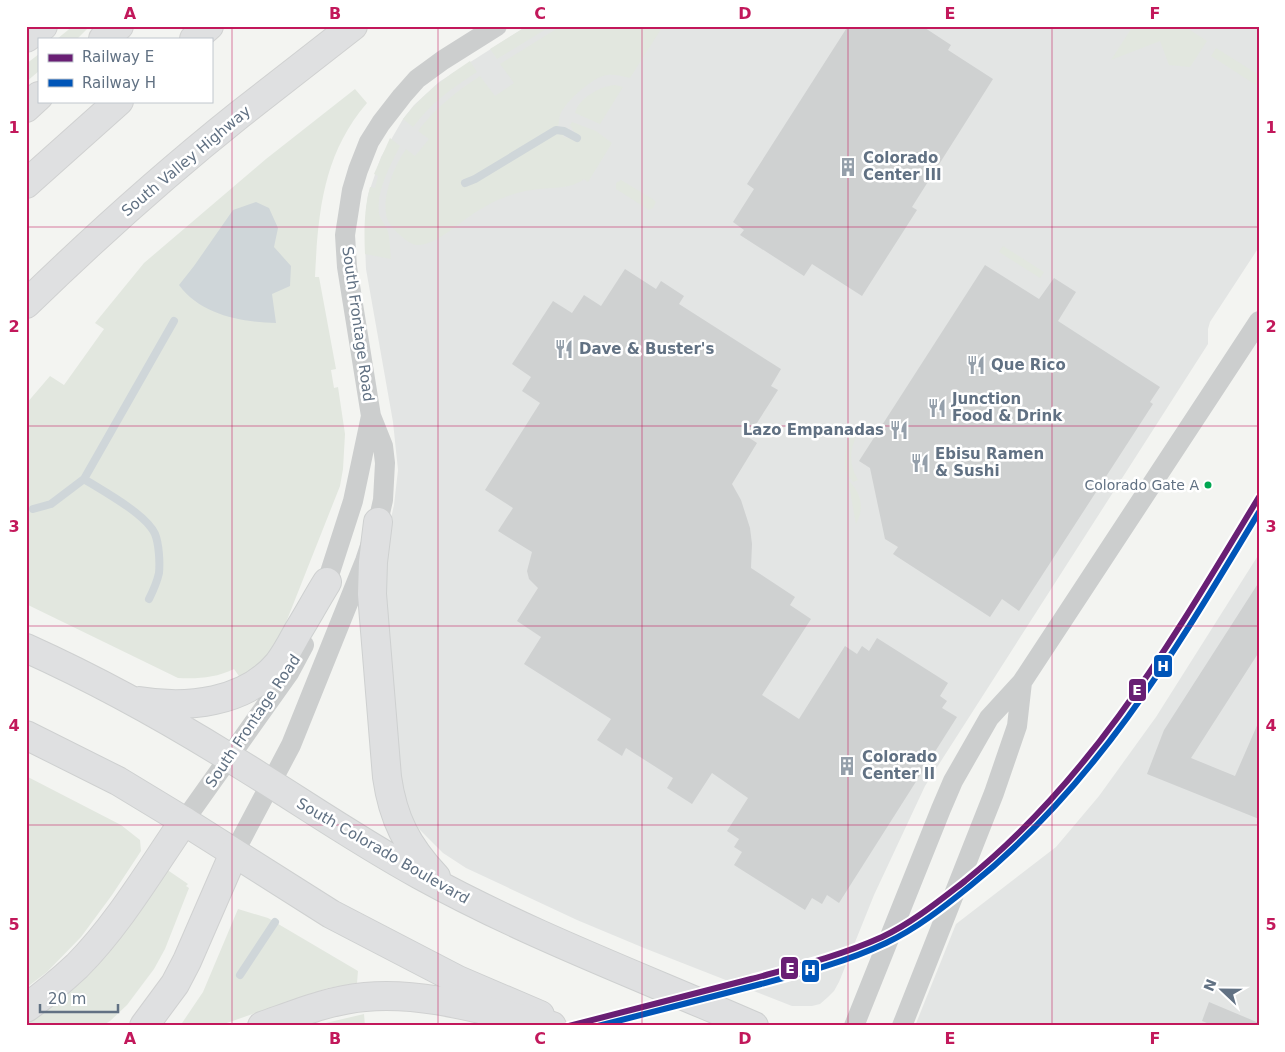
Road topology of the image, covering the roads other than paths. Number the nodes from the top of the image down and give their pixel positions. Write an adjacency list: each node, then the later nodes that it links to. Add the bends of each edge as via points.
1 (44, 26): 6 (main road)
2 (119, 26): 7 (main road)
3 (209, 26): 8 (main road)
4 (353, 26): 13 (main road, South Valley Highway, via 185,160)
5 (497, 26): 15 (street, South Frontage Road, via 417,79 380,123 358,170 348,212 346,247)
6 (26, 38)
7 (104, 38)
8 (195, 38)
9 (38, 97): 11 (main road)
10 (118, 102): 12 (main road)
11 (26, 108)
12 (26, 184)
13 (26, 304)
14 (1259, 321): 19 (street)
15 (371, 416): 16 (street, South Frontage Road, via 383,446 385,463); 17 (street, South Frontage Road, via 353,501)
16 (378, 522): 23 (street, South Frontage Road, via 291,745); 26 (main road, via 372,594 390,796 397,821 414,852)
17 (327, 582): 20 (main road, via 278,664 248,689 232,696 198,702); 22 (street, South Frontage Road, via 311,631 289,673)
18 (26, 648): 20 (main road, South Colorado Boulevard)
19 (1022, 682): 33 (street, via 989,718 953,781); 34 (street, via 1017,726 994,793)
20 (132, 700): 22 (main road, South Colorado Boulevard)
21 (26, 735): 24 (main road, via 118,781)
22 (230, 757): 23 (main road, South Colorado Boulevard); 24 (street, South Frontage Road)
23 (270, 783): 25 (street, South Frontage Road); 26 (main road, South Colorado Boulevard)
24 (184, 821): 25 (main road); 27 (main road, via 95,946 77,966)
25 (234, 853): 28 (main road, via 187,961 175,984); 31 (main road, via 331,914 384,942 458,980)
26 (453, 893): 32 (main road, South Colorado Boulevard, via 591,958)
27 (26, 1008)
28 (144, 1026)
29 (262, 1026): 30 (main road, via 337,1001 386,996 433,1000)
30 (552, 1026)
31 (564, 1026)
32 (754, 1026)
33 (854, 1026)
34 (902, 1026)

